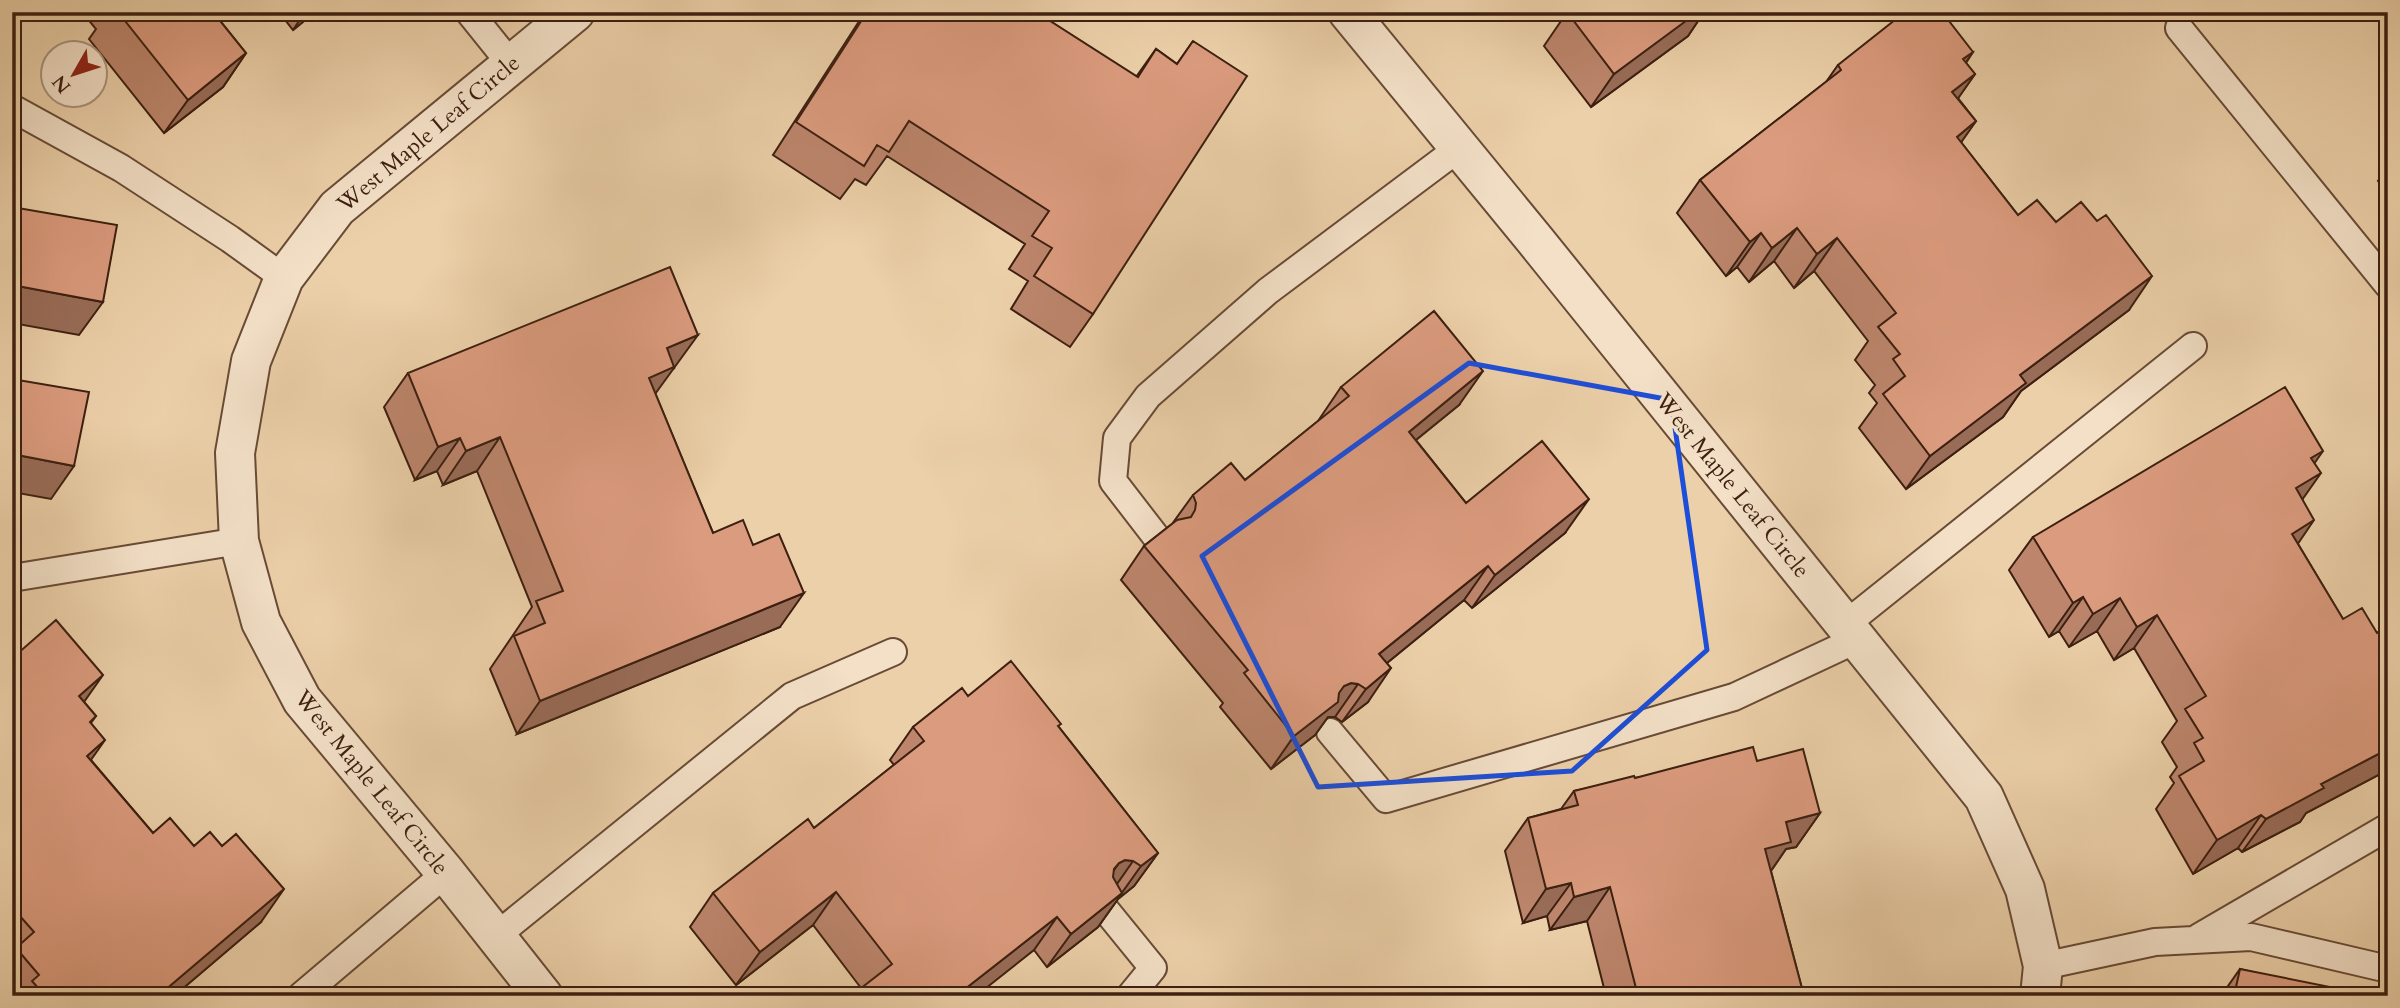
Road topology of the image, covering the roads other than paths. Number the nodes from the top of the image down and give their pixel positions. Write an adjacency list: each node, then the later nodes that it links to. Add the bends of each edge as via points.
1 (468, 12): 5 (lane)
2 (575, 12): 5 (street, West Maple Leaf Circle)
3 (1348, 12): 7 (street, West Maple Leaf Circle)
4 (2179, 28): 9 (lane)
5 (510, 64): 8 (street, West Maple Leaf Circle, via 337,208)
6 (12, 108): 8 (lane, via 121,168)
7 (1459, 148): 11 (lane, via 1268,291 1148,396 1117,438 1113,481); 14 (street, West Maple Leaf Circle)
8 (284, 278): 12 (street, West Maple Leaf Circle, via 251,361 237,440)
9 (2388, 285)
10 (2193, 346): 14 (lane)
11 (1157, 538)
12 (239, 541): 13 (lane); 18 (street, West Maple Leaf Circle, via 261,622 302,700)
13 (12, 578)
14 (1852, 631): 16 (lane, via 1734,697 1386,799); 23 (street, West Maple Leaf Circle, via 1984,797 2025,889)
15 (893, 652): 20 (lane, via 792,696)
16 (1330, 732)
17 (2388, 827): 21 (lane)
18 (446, 873): 20 (street, West Maple Leaf Circle); 24 (lane)
19 (1105, 909): 26 (lane, via 1153,968)
20 (496, 936): 25 (street, West Maple Leaf Circle)
21 (2194, 940): 22 (lane, via 2250,937); 23 (lane, via 2155,943)
22 (2388, 969)
23 (2041, 981)
24 (301, 996)
25 (543, 996)
26 (1130, 996)

